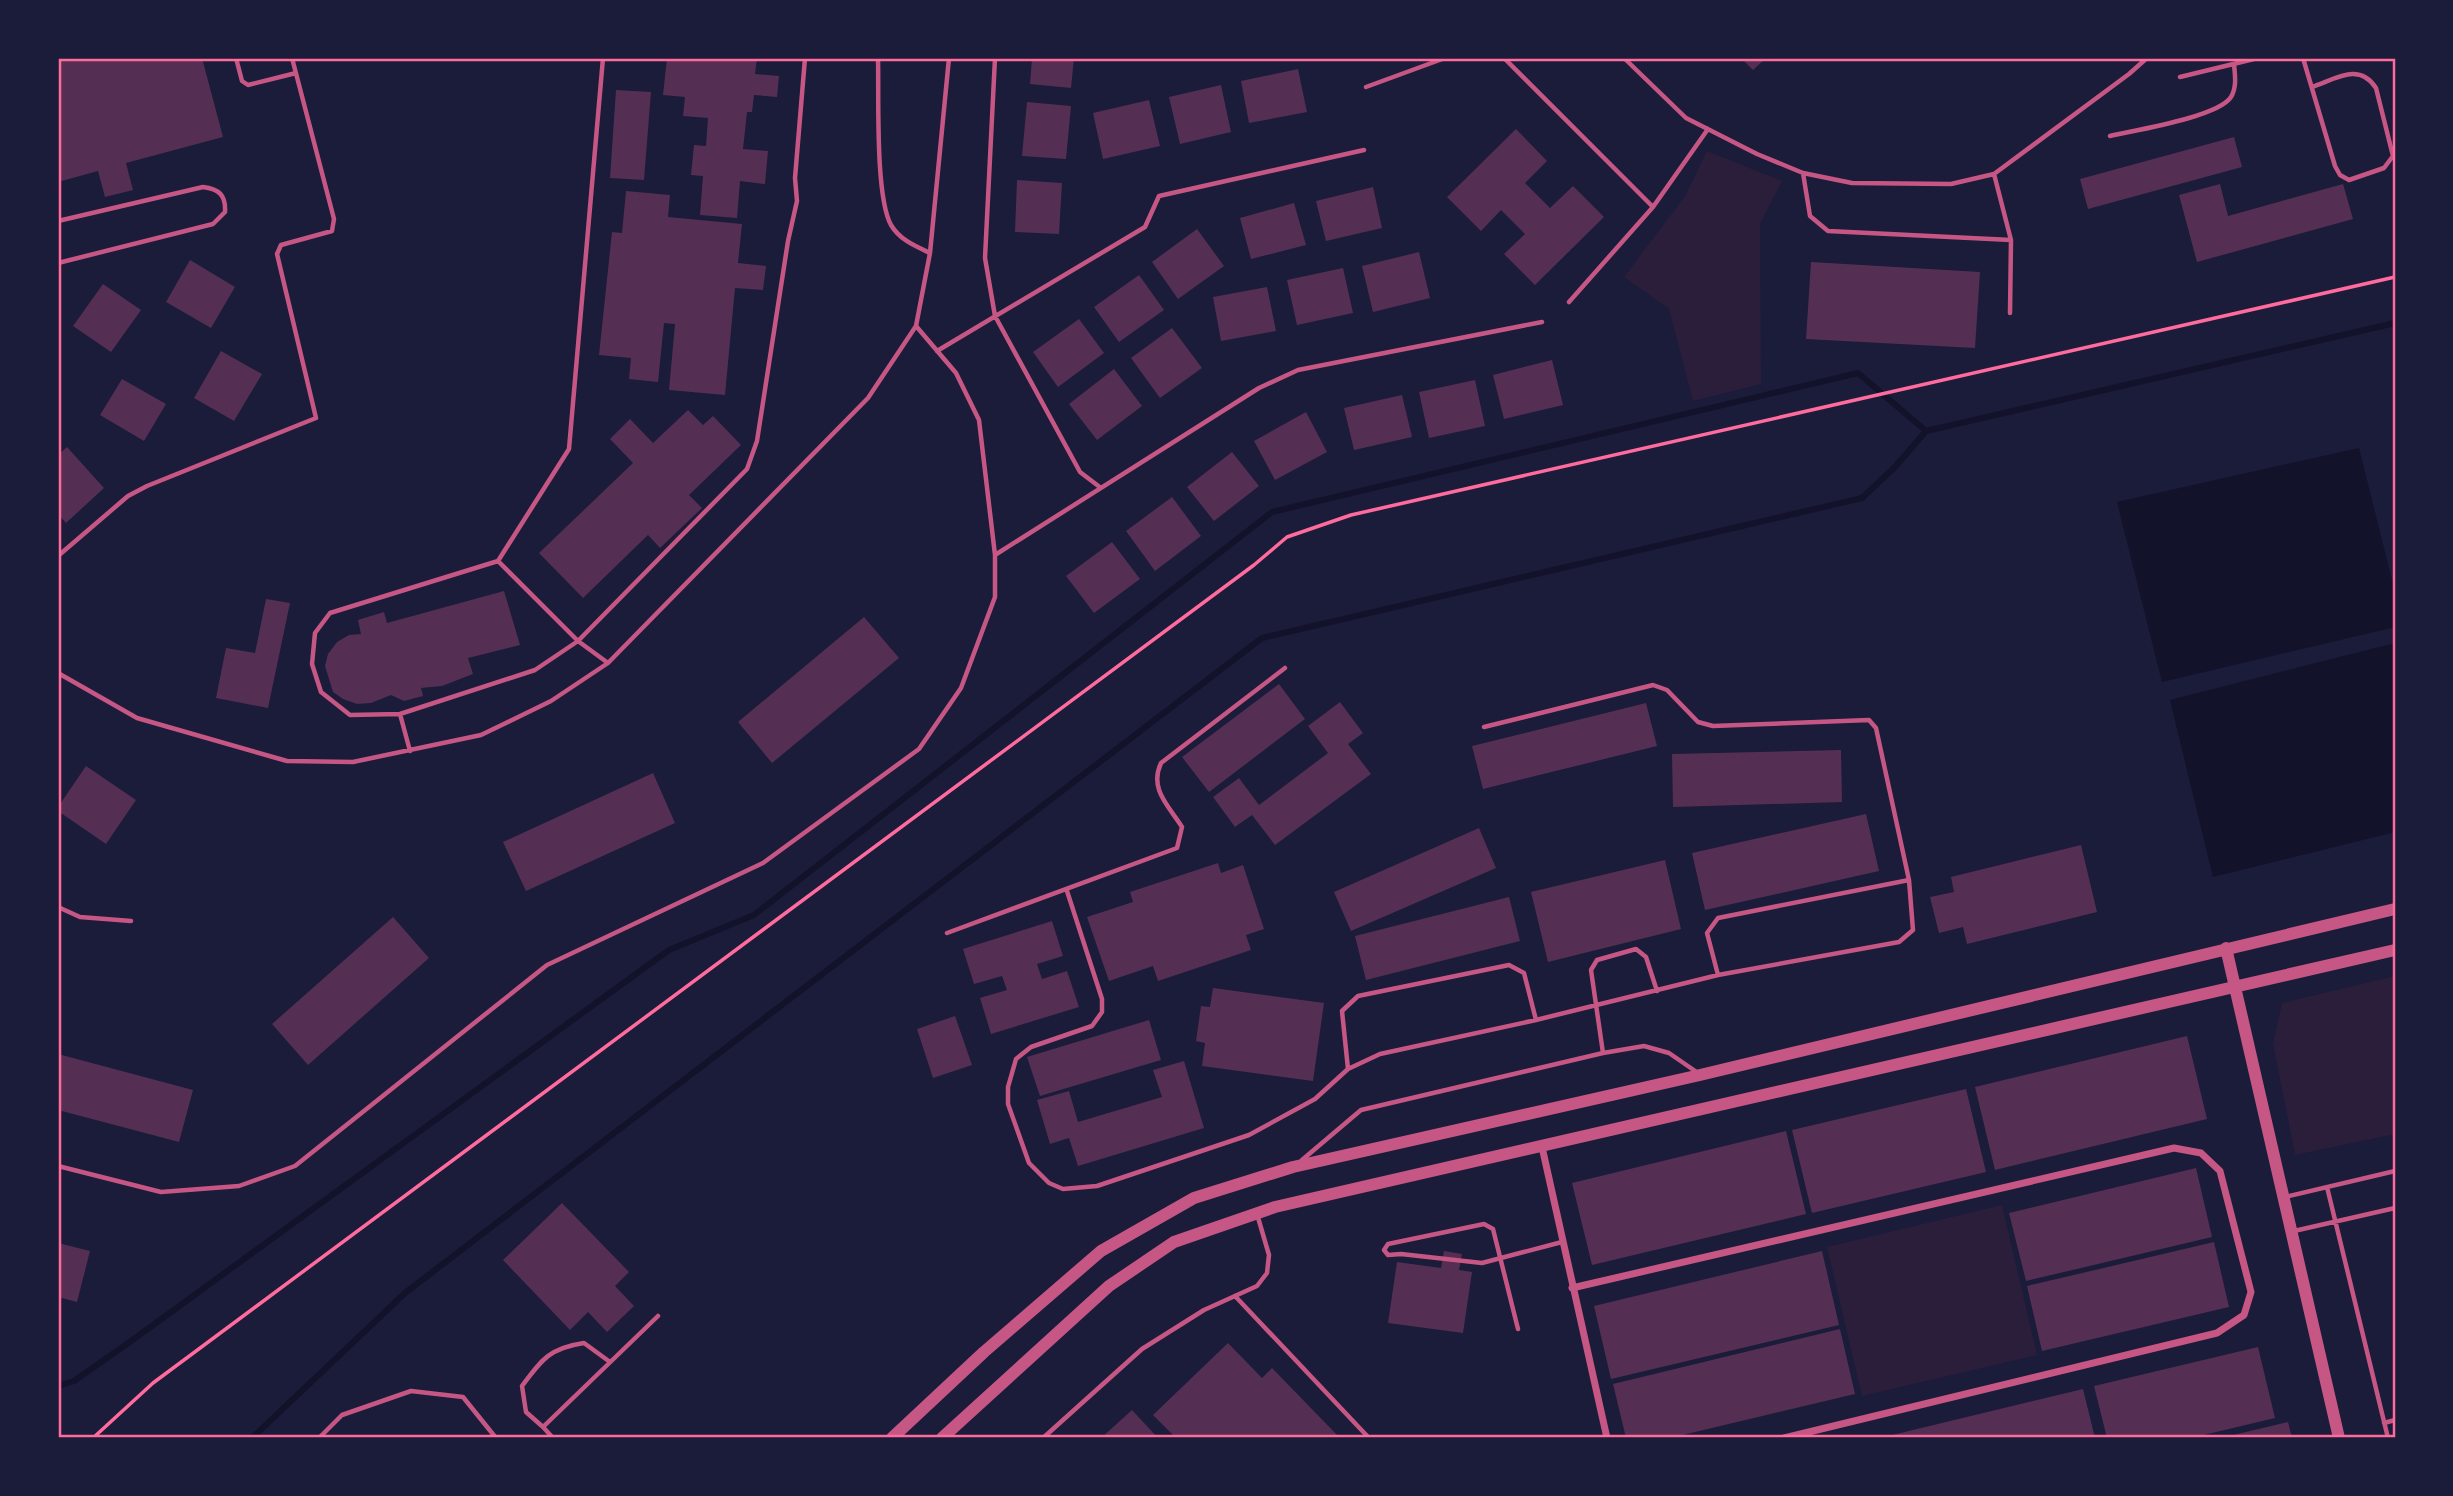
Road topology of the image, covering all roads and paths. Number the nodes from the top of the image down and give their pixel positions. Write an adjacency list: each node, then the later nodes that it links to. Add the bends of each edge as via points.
1 (236, 58): 15 (lane, via 242,81 248,85)
2 (292, 58): 15 (lane)
3 (603, 58): 39 (lane, via 569,449)
4 (806, 58): 40 (lane, via 797,201 757,441 747,469)
5 (878, 58): 27 (lane, via 886,213 907,243)
6 (949, 58): 27 (lane)
7 (995, 58): 32 (lane, via 985,258)
8 (1445, 58): 17 (lane)
9 (1504, 58): 24 (lane)
10 (1624, 58): 19 (lane, via 1686,118)
11 (2147, 58): 23 (lane)
12 (2258, 58): 14 (lane)
13 (2303, 58): 18 (lane)
14 (2234, 64): 16 (lane); 20 (lane, via 2230,98 2210,112)
15 (296, 73): 38 (lane, via 334,219 332,230 281,245 277,254 316,418 128,496)
16 (2180, 77)
17 (1366, 87)
18 (2312, 87): 18 (lane, via 2340,175 2349,180 2385,168 2393,156 2370,79 2354,74)
19 (1708, 129): 22 (lane); 24 (lane)
20 (2110, 136)
21 (1364, 150): 32 (lane, via 1159,196 1145,227)
22 (1802, 173): 23 (lane, via 1852,183 1951,184); 26 (lane, via 1810,216 1828,231)
23 (1994, 174): 26 (lane)
24 (1653, 207): 30 (lane)
25 (58, 221): 28 (lane, via 203,187 215,188 226,203 225,212 213,224)
26 (2011, 240): 31 (lane)
27 (930, 253): 34 (lane)
28 (58, 263)
29 (2395, 277): 83 (path, via 1351,515 1287,537 153,1383)
30 (1569, 302)
31 (2010, 313)
32 (995, 316): 35 (lane); 36 (lane, via 1080,472)
33 (1542, 322): 36 (lane, via 1298,370 1259,388)
34 (915, 326): 35 (lane); 41 (lane, via 868,398)
35 (937, 351): 37 (lane, via 956,373 979,420)
36 (1101, 488): 37 (lane)
37 (995, 555): 64 (lane, via 995,597 961,688 919,749 763,863 547,965 295,1166 239,1186 161,1192)
38 (58, 556)
39 (498, 561): 40 (lane); 44 (lane, via 330,613 316,633 312,664 321,692 350,715)
40 (578, 641): 41 (lane); 44 (lane, via 535,670)
41 (608, 663): 46 (lane, via 551,701 481,735)
42 (1285, 668): 48 (lane, via 1161,763 1156,786 1182,827 1177,848)
43 (58, 673): 46 (lane, via 137,718 287,761 353,762)
44 (400, 715): 46 (lane)
45 (1484, 727): 47 (lane, via 1653,685 1667,690 1698,722 1713,726 1869,720 1876,728)
46 (410, 751)
47 (1909, 880): 55 (lane, via 1913,930 1899,942); 55 (lane, via 1718,918 1707,933)
48 (1067, 891): 52 (lane); 61 (lane, via 1102,999 1102,1012 1092,1026 1031,1047 1016,1059 1008,1087 1008,1104 1029,1163 1049,1183 1063,1189 1097,1186 1249,1135 1315,1099)
49 (58, 907): 51 (lane, via 80,917)
50 (2395, 909): 53 (street)
51 (131, 921)
52 (947, 933)
53 (2226, 948): 56 (street); 62 (street)
54 (2395, 950): 56 (street)
55 (1718, 975): 57 (lane)
56 (2235, 988): 63 (street); 68 (street)
57 (1657, 991): 58 (lane); 58 (lane, via 1646,957 1636,949 1597,960 1591,970)
58 (1595, 1004): 59 (lane); 60 (lane)
59 (1536, 1020): 61 (lane, via 1380,1054); 61 (lane, via 1524,972 1509,965 1358,996 1342,1011)
60 (1603, 1053): 62 (lane, via 1644,1046 1669,1054); 65 (lane, via 1361,1110)
61 (1348, 1069)
62 (1700, 1075): 65 (street)
63 (1542, 1147): 70 (street); 73 (street)
64 (58, 1166)
65 (1293, 1167): 87 (street, via 1195,1198 1101,1251)
66 (2395, 1171): 67 (lane)
67 (2327, 1187): 68 (lane); 71 (lane)
68 (2284, 1197): 72 (street)
69 (2395, 1208): 71 (lane)
70 (1257, 1213): 76 (lane, via 1269,1255 1267,1273 1257,1286); 88 (street, via 1174,1242 1110,1286)
71 (2335, 1222): 72 (lane); 81 (lane)
72 (2293, 1232): 93 (street)
73 (1563, 1242): 74 (lane); 75 (street)
74 (1500, 1258): 74 (lane, via 1482,1262 1388,1255 1384,1250 1388,1244 1484,1224 1493,1228); 78 (lane)
75 (1572, 1288): 91 (street); 92 (street, via 2174,1148 2201,1153 2220,1171 2250,1292 2244,1315 2217,1333)
76 (1235, 1296): 89 (lane, via 1142,1349); 90 (lane)
77 (658, 1316): 79 (lane)
78 (1518, 1329)
79 (610, 1363): 82 (lane); 82 (lane, via 584,1343 562,1346 539,1363 522,1386 526,1412)
80 (2395, 1420): 81 (lane)
81 (2384, 1423): 94 (lane)
82 (543, 1427): 86 (lane)
83 (93, 1438)
84 (319, 1438): 85 (lane, via 342,1415 411,1391 463,1397)
85 (496, 1438)
86 (553, 1438)
87 (891, 1438)
88 (943, 1438)
89 (1043, 1438)
90 (1369, 1438)
91 (1607, 1438)
92 (1784, 1438)
93 (2339, 1438)
94 (2388, 1438)

